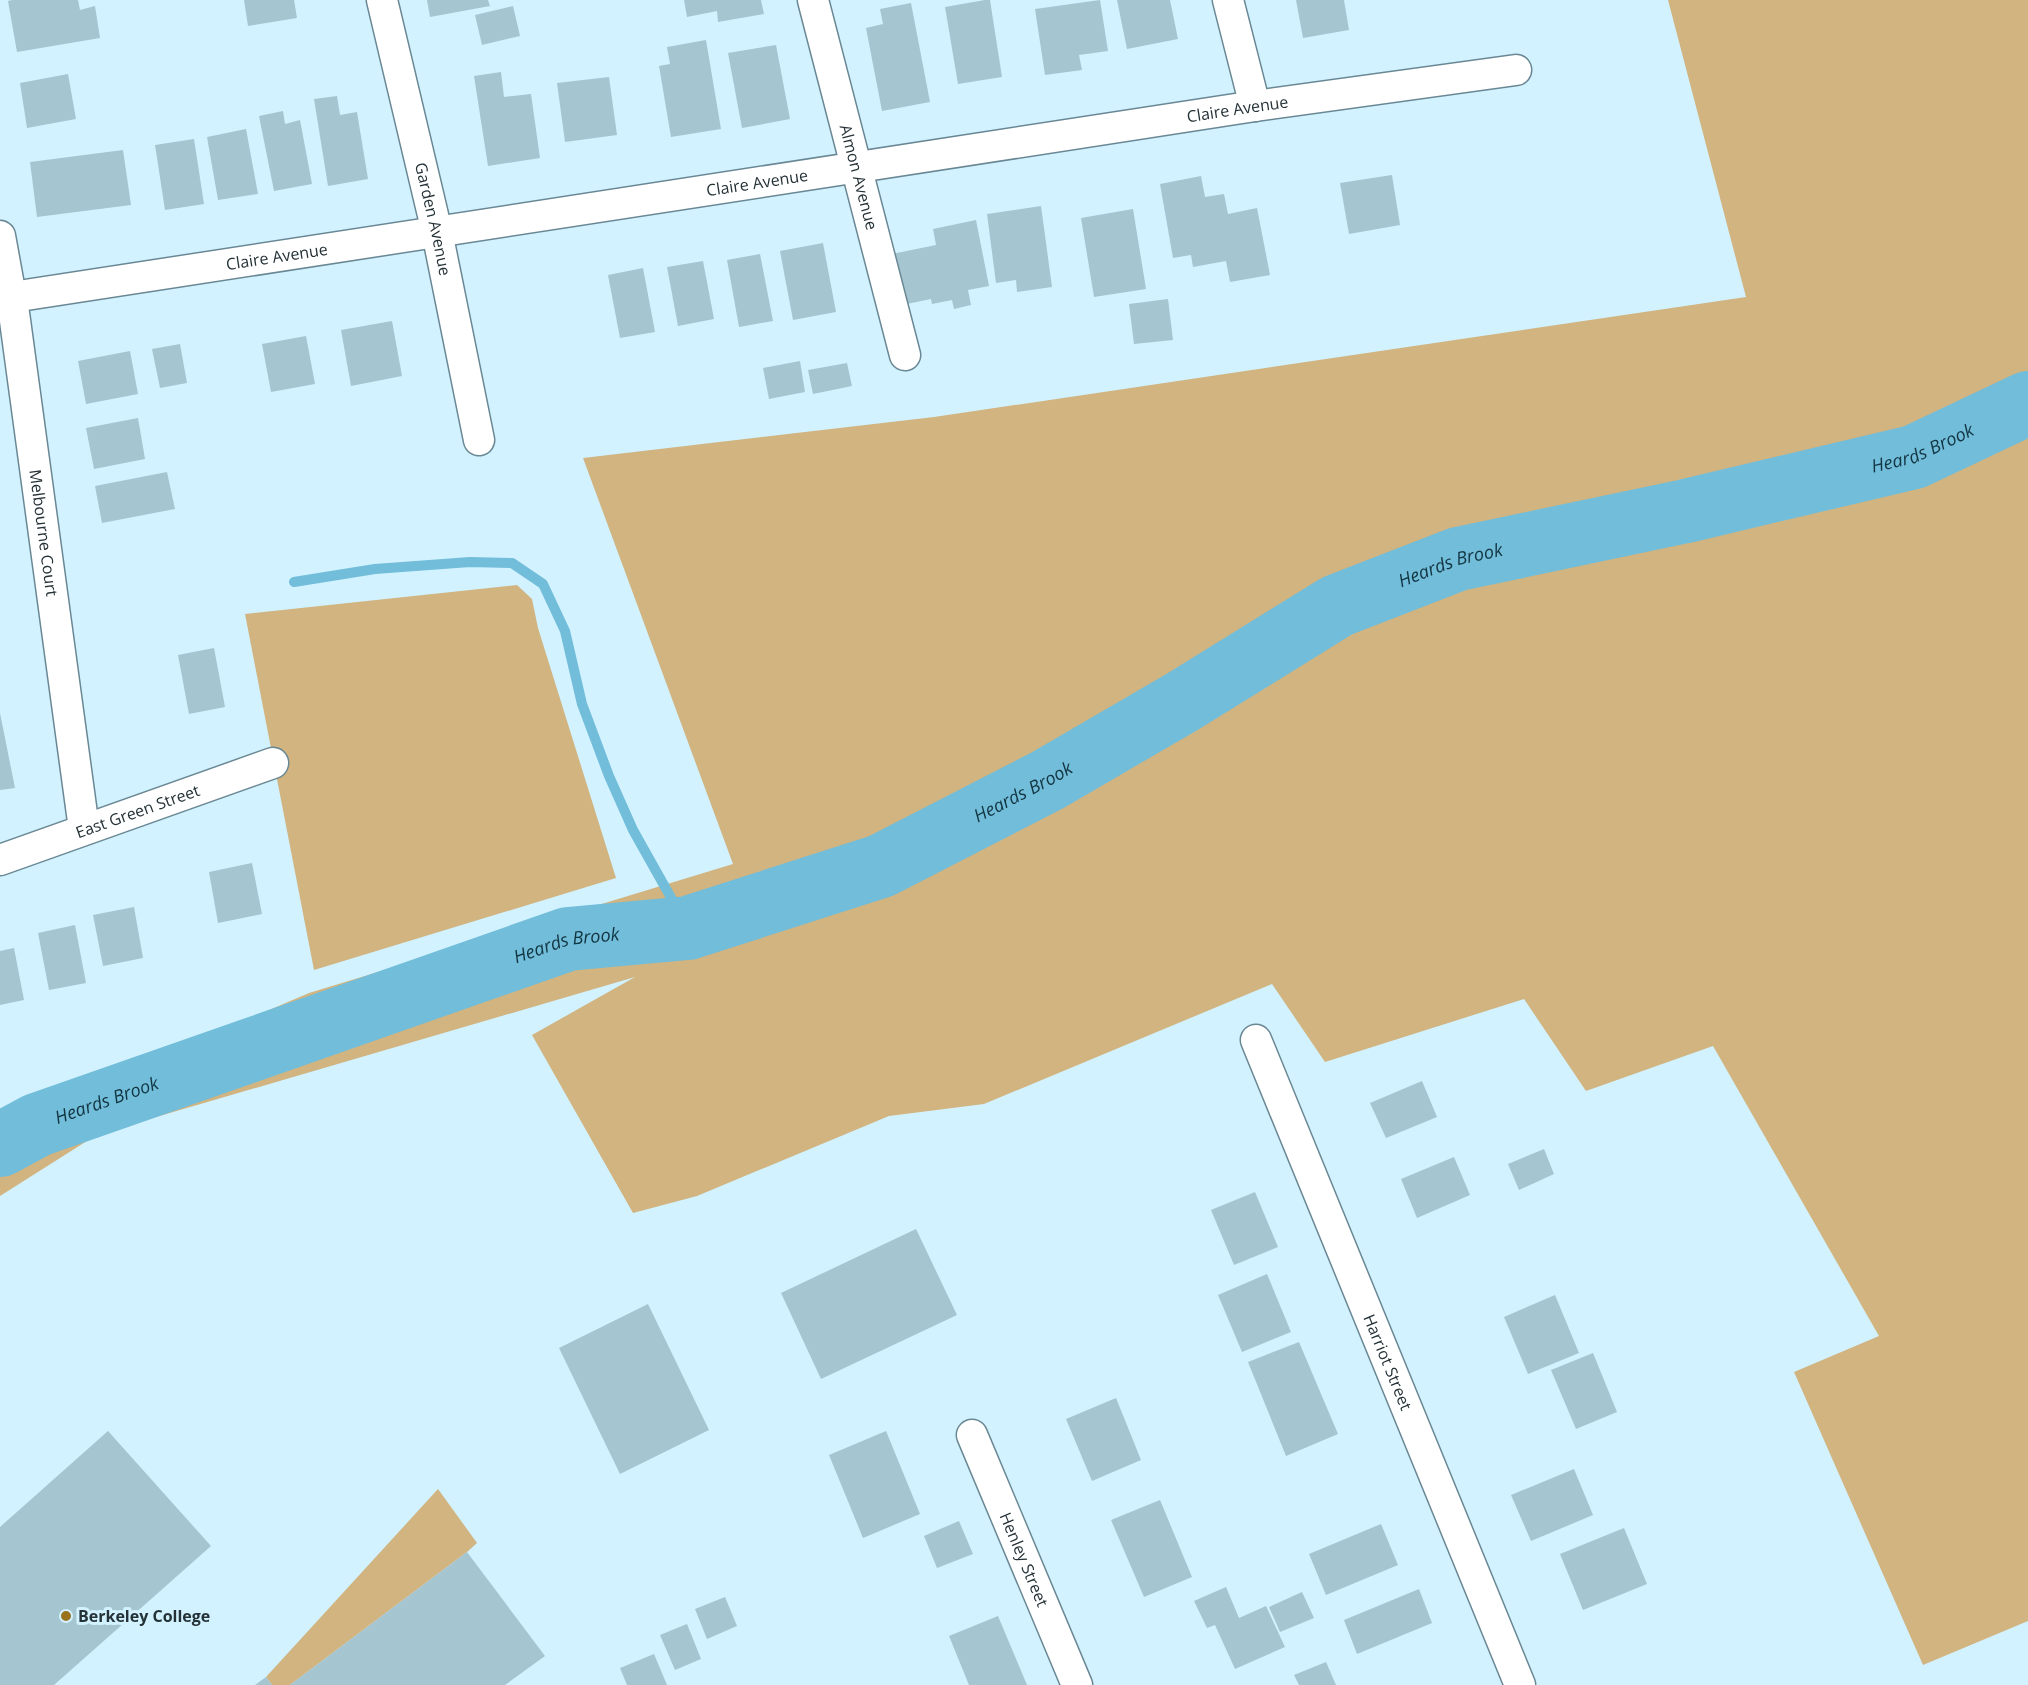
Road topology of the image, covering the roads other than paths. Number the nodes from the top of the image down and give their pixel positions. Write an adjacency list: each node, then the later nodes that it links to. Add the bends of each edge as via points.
1 (382, 0): 7 (street, Garden Avenue)
2 (813, 0): 6 (street, Almon Avenue)
3 (1228, 0): 5 (street)
4 (1516, 70): 5 (street, Claire Avenue)
5 (1256, 106): 6 (street, Claire Avenue)
6 (858, 167): 7 (street, Claire Avenue); 10 (street, Almon Avenue)
7 (436, 232): 9 (street, Claire Avenue); 11 (street, Garden Avenue)
8 (0, 236): 9 (street, Melbourne Court)
9 (5, 299): 13 (street, Melbourne Court)
10 (905, 355)
11 (478, 440)
12 (273, 763): 13 (street, East Green Street)
13 (84, 829): 14 (street, East Green Street)
14 (0, 860)
15 (1256, 1040): 18 (street, Harriot Street)
16 (972, 1435): 17 (street, Henley Street)
17 (1077, 1685)
18 (1520, 1685)

